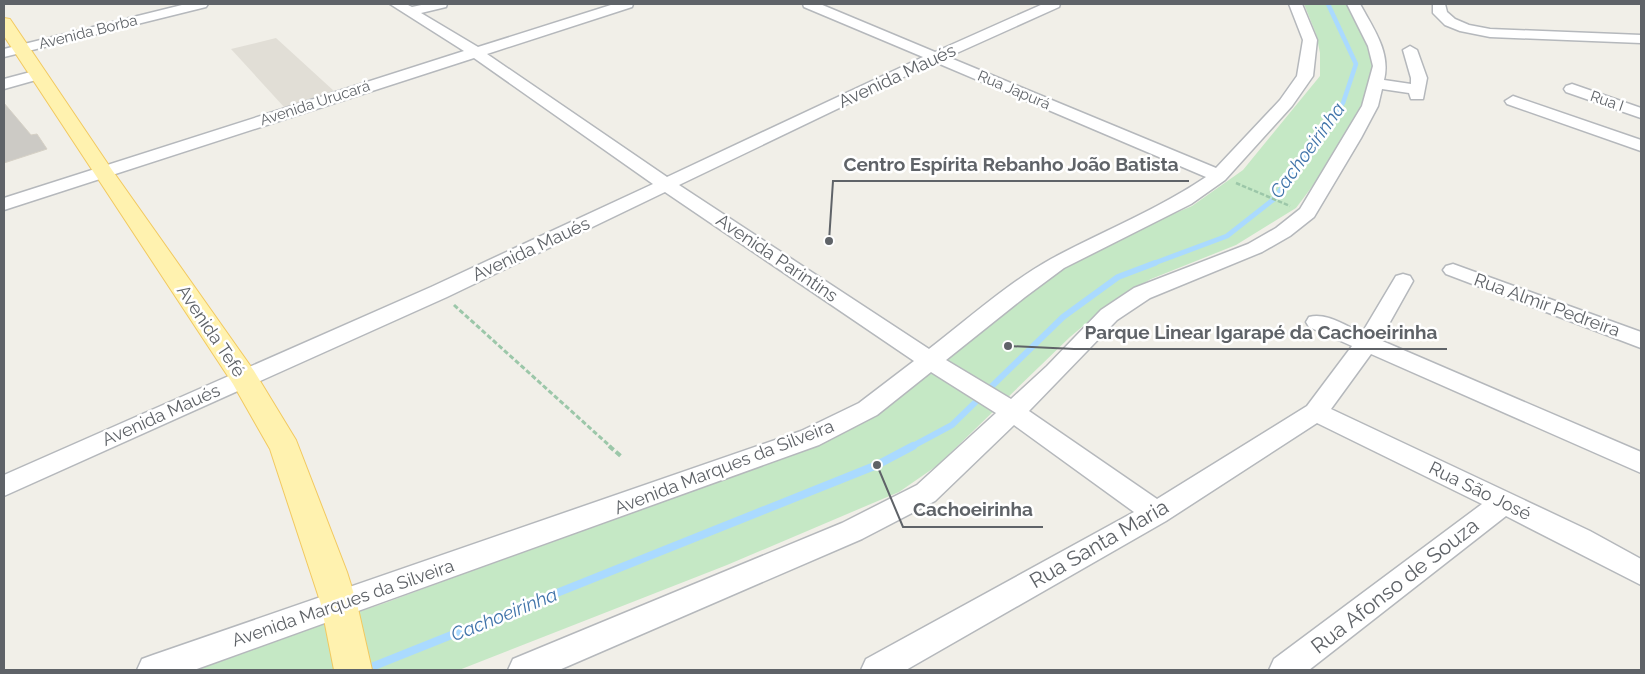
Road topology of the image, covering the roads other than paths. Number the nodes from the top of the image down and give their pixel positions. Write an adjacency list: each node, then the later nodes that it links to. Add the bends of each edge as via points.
1 (187, 4): 13 (street, Avenida Borba)
2 (201, 4): 13 (street, Avenida Borba)
3 (441, 4): 10 (street)
4 (627, 4): 15 (street, Avenida Urucará)
5 (809, 4): 16 (street, Rua Japurá)
6 (1054, 4): 16 (street, Avenida Maués)
7 (1296, 4): 25 (street, Avenida Marques da Silveira, via 1310,40 1305,76)
8 (1354, 4): 18 (street, via 1375,46 1380,66)
9 (1438, 4): 12 (street, via 1440,13 1450,22 1490,33)
10 (403, 8): 15 (street, Avenida Parintins)
11 (4, 23): 13 (main road, Avenida Tefé)
12 (1638, 37)
13 (11, 49): 17 (main road, Avenida Tefé)
14 (1410, 50): 18 (street, via 1419,78 1417,93)
15 (474, 51): 24 (street, Avenida Urucará); 26 (street, Avenida Parintins)
16 (935, 57): 25 (street, Rua Japurá); 26 (street, Avenida Maués)
17 (38, 75): 19 (street); 24 (main road, Avenida Tefé)
18 (1375, 83): 35 (street, via 1370,106 1307,212 1283,232 1255,248 1142,293 1109,314 1055,372)
19 (4, 84)
20 (1572, 89): 22 (street, Rua I)
21 (1513, 101): 23 (street)
22 (1641, 113)
23 (1641, 146)
24 (103, 173): 27 (street, Avenida Urucará); 34 (main road, Avenida Tefé)
25 (1228, 180): 33 (street, Avenida Marques da Silveira, via 1056,264)
26 (667, 184): 33 (street, Avenida Parintins); 34 (street, Avenida Maués, via 439,292)
27 (4, 204)
28 (1453, 270): 31 (street, Rua Almir Pedreira)
29 (1403, 281): 32 (street)
30 (1317, 322): 32 (street)
31 (1641, 340)
32 (1366, 344): 36 (street); 37 (street)
33 (936, 364): 35 (street, Avenida Parintins); 42 (street, Avenida Marques da Silveira, via 868,409 810,438)
34 (244, 378): 38 (street, Avenida Maués); 42 (main road, Avenida Tefé, via 285,448)
35 (1007, 408): 40 (street, Avenida Parintins); 45 (street, via 926,493 852,531)
36 (1316, 412): 39 (street, Rua São José); 40 (street, Rua Santa Maria)
37 (1641, 463)
38 (4, 486)
39 (1504, 502): 41 (street, Rua São José, via 1580,539); 47 (street, Rua Afonso de Souza)
40 (1156, 513): 46 (street, Rua Santa Maria)
41 (1641, 574)
42 (340, 608): 43 (street, Avenida Marques da Silveira); 44 (main road, Avenida Tefé)
43 (153, 670)
44 (353, 670)
45 (524, 670)
46 (878, 670)
47 (1285, 670)

